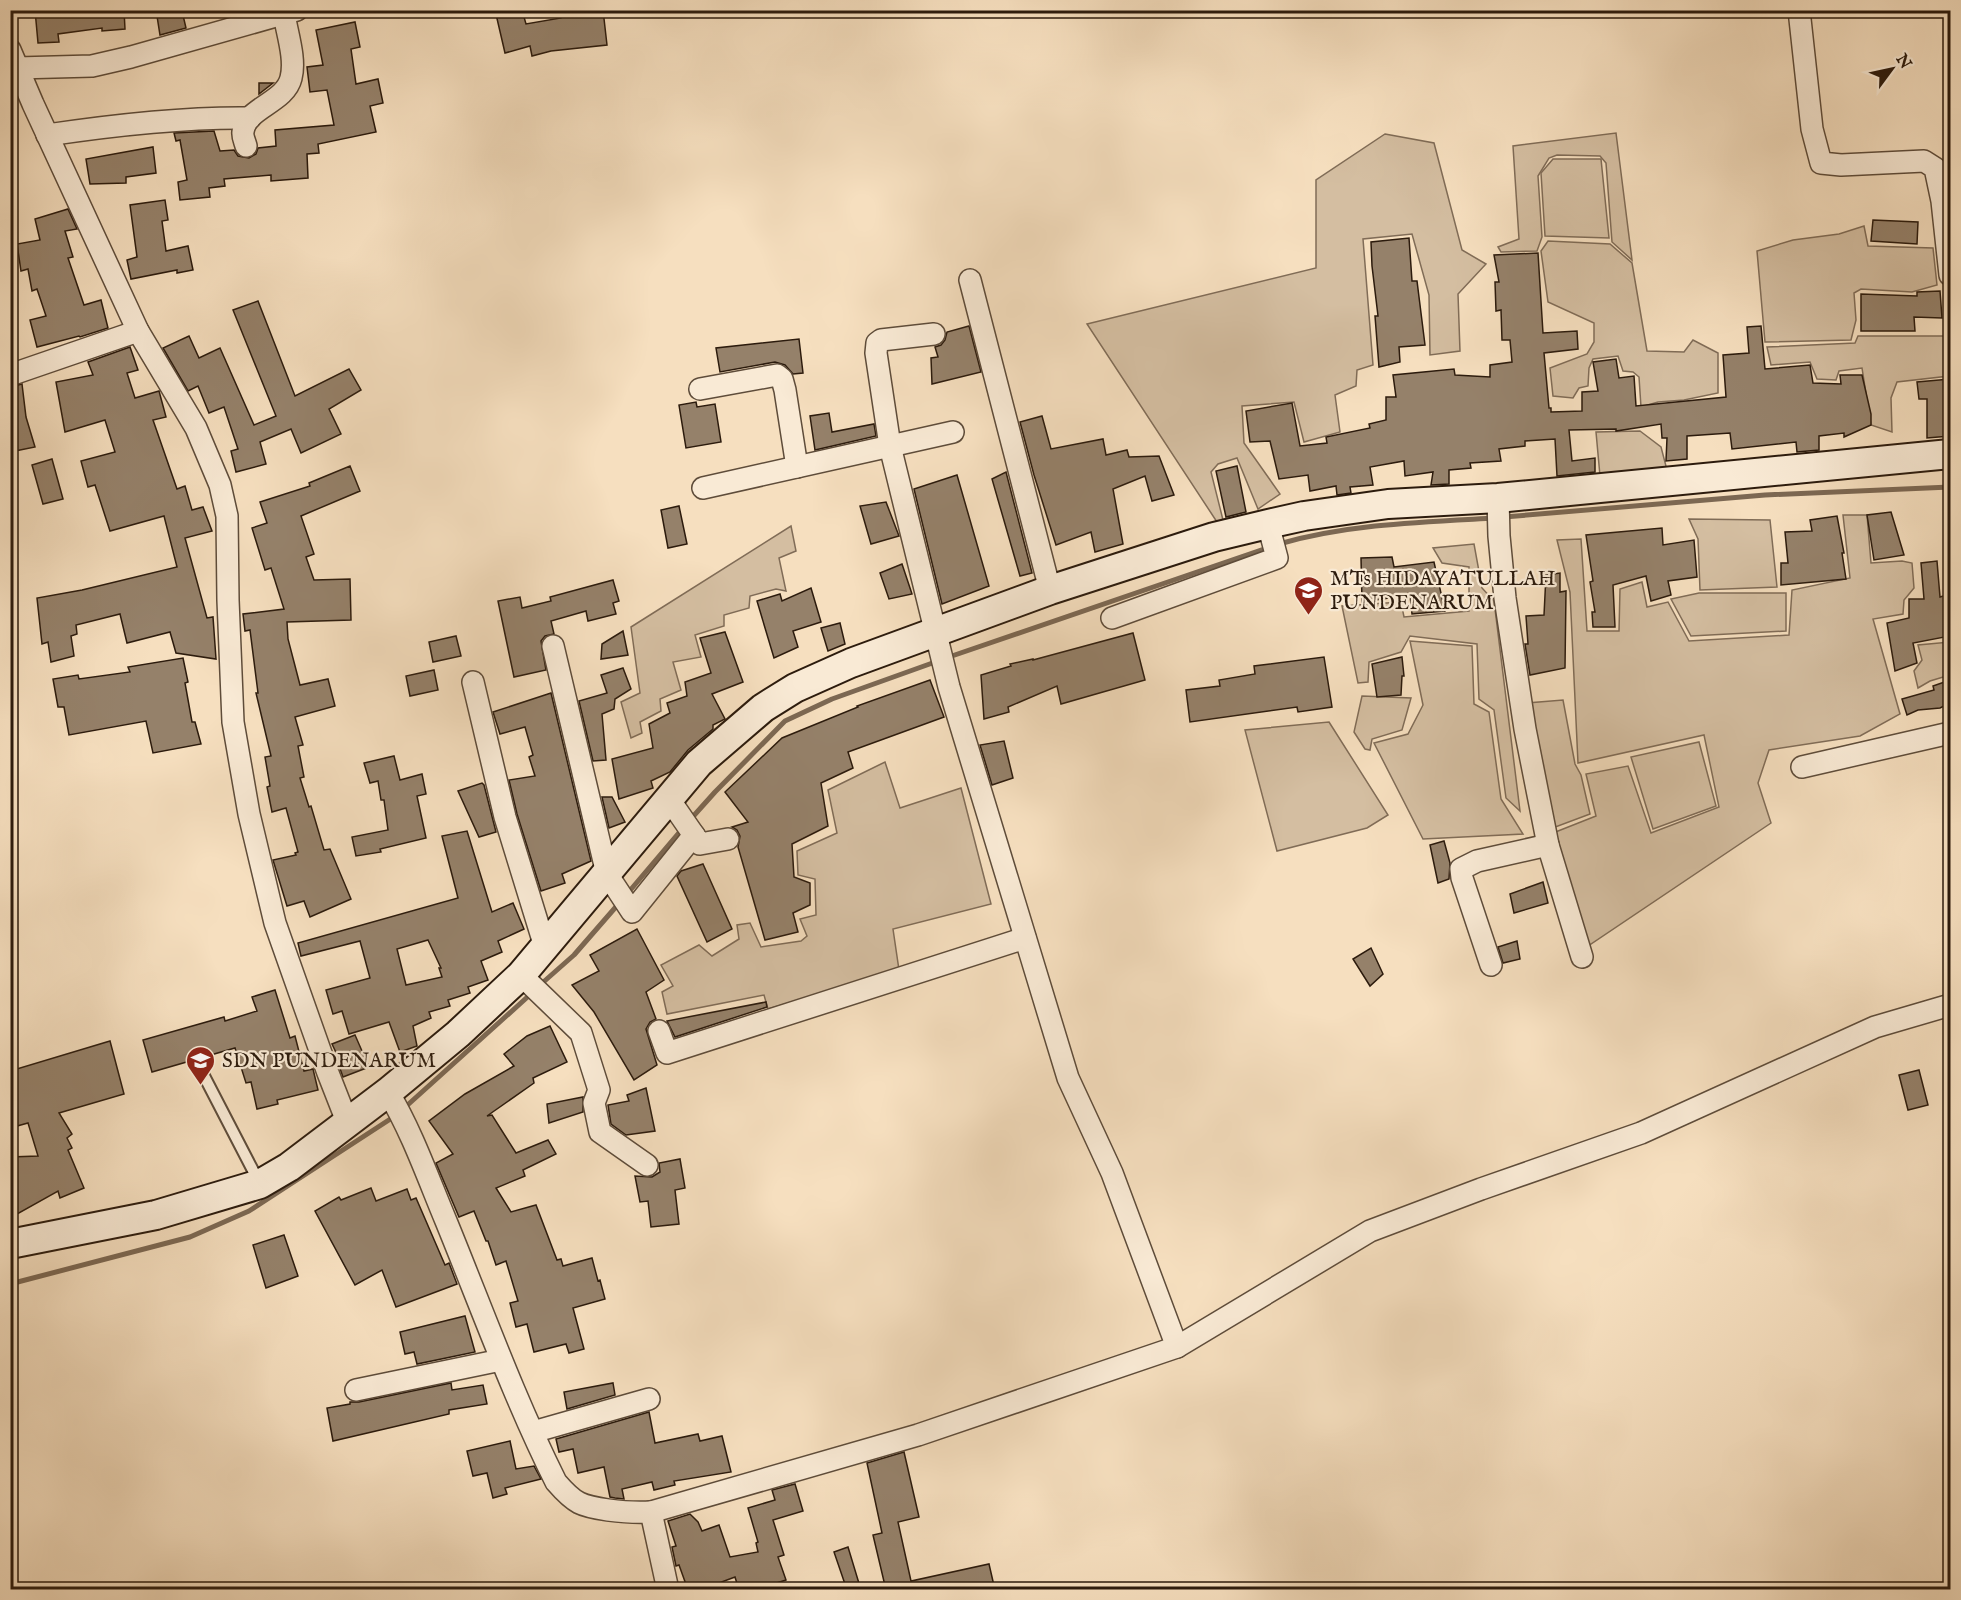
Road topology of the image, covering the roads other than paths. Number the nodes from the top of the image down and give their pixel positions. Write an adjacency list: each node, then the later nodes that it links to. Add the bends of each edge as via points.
1 (1799, 10): 7 (street, via 1812,129 1821,163 1924,162 1935,168)
2 (290, 12): 3 (street, via 92,66); 4 (street, via 291,78 284,93)
3 (14, 59): 5 (street)
4 (250, 118): 5 (street, via 170,121); 6 (street, via 242,133)
5 (47, 135): 9 (street)
6 (246, 146)
7 (1950, 275)
8 (970, 280): 20 (street)
9 (138, 331): 11 (street); 40 (street, via 196,428 220,485 228,516 233,722 249,814 275,923)
10 (934, 334): 14 (street, via 876,343)
11 (10, 375)
12 (700, 389): 16 (street, via 777,375 782,379)
13 (953, 432): 14 (street)
14 (890, 446): 16 (street); 22 (street)
15 (1950, 454): 18 (main road)
16 (797, 467): 17 (street)
17 (703, 488)
18 (1498, 503): 19 (main road, via 1388,504 1304,516); 29 (street, via 1505,598)
19 (1272, 537): 20 (main road, via 1214,537); 21 (street, via 1277,558)
20 (1050, 590): 22 (main road)
21 (1112, 618)
22 (937, 638): 27 (main road, via 851,663 795,688 763,708 699,763); 31 (street)
23 (553, 646): 30 (street)
24 (473, 682): 32 (street, via 505,817)
25 (1950, 733): 26 (street)
26 (1802, 767)
27 (684, 821): 28 (street, via 700,844); 30 (main road); 30 (street, via 632,912)
28 (728, 840)
29 (1548, 844): 33 (street); 34 (street, via 1477,861 1461,869)
30 (618, 890): 32 (main road)
31 (1025, 938): 37 (street, via 667,1053); 44 (street, via 1068,1078 1112,1173)
32 (545, 947): 35 (main road)
33 (1582, 957)
34 (1491, 965)
35 (525, 979): 39 (main road, via 458,1034); 41 (street, via 581,1033 599,1090 594,1103 600,1132)
36 (1950, 1005): 44 (street, via 1875,1027 1641,1133 1370,1231)
37 (659, 1031)
38 (201, 1072): 42 (lane)
39 (391, 1097): 40 (main road); 45 (street)
40 (348, 1124): 42 (main road)
41 (647, 1165)
42 (260, 1184): 43 (main road, via 156,1215)
43 (10, 1244)
44 (1177, 1347): 49 (street, via 918,1435)
45 (501, 1360): 46 (street); 48 (street)
46 (356, 1390)
47 (649, 1399): 48 (street)
48 (533, 1432): 49 (street, via 556,1482 578,1503 588,1508)
49 (651, 1512): 50 (street)
50 (668, 1590)

